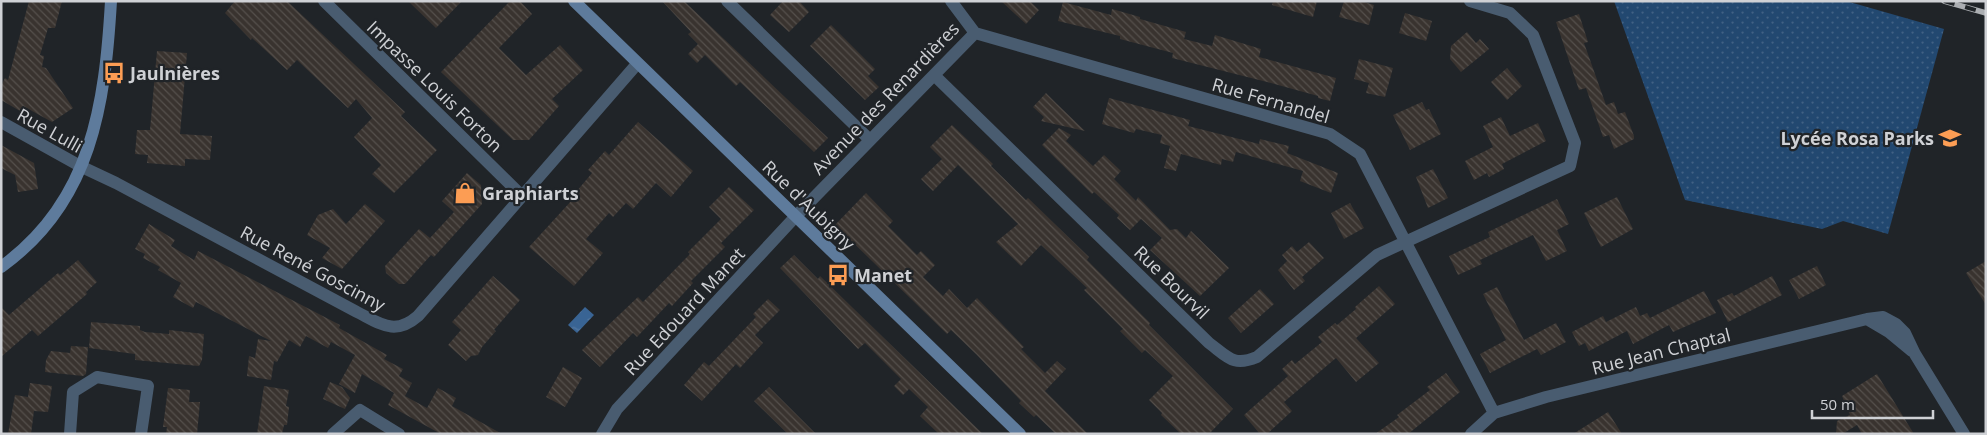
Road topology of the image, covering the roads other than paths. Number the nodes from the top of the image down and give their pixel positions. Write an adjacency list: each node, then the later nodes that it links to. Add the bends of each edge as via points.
1 (111, 1): 12 (main road, via 102,94 95,130)
2 (324, 1): 13 (street, Impasse Louis Forton)
3 (574, 1): 8 (main road, Rue d'Aubigny)
4 (727, 1): 11 (street)
5 (951, 1): 7 (street, Avenue des Renardières)
6 (1470, 1): 15 (street, Rue Bourvil, via 1510,13 1533,35 1575,143 1570,166)
7 (975, 33): 9 (street, Avenue des Renardières); 15 (street, Rue Fernandel, via 1330,134 1360,154)
8 (637, 64): 13 (street, Rue René Goscinny); 14 (main road, Rue d'Aubigny)
9 (934, 75): 11 (street, Avenue des Renardières); 15 (street, Rue Bourvil, via 1209,344 1234,362 1258,357 1377,254)
10 (1, 122): 12 (street, Rue Lulli)
11 (870, 140): 14 (street, Avenue des Renardières)
12 (82, 168): 13 (street, Rue René Goscinny, via 357,312 386,326 401,327 418,316); 16 (main road, via 54,214 32,240)
13 (522, 195)
14 (796, 216): 22 (street, Rue Edouard Manet, via 618,409); 23 (main road, Rue d'Aubigny)
15 (1406, 240): 17 (street, Rue Fernandel)
16 (1, 267)
17 (1494, 413): 24 (street, Rue Jean Chaptal); 25 (street, Rue Jean Chaptal, via 1546,397 1867,319 1889,332 1914,354)
18 (70, 434): 19 (street, via 73,392 97,377 148,386)
19 (141, 434)
20 (333, 434): 21 (street, via 360,410)
21 (399, 434)
22 (602, 434)
23 (1020, 434)
24 (1471, 434)
25 (1964, 434)

